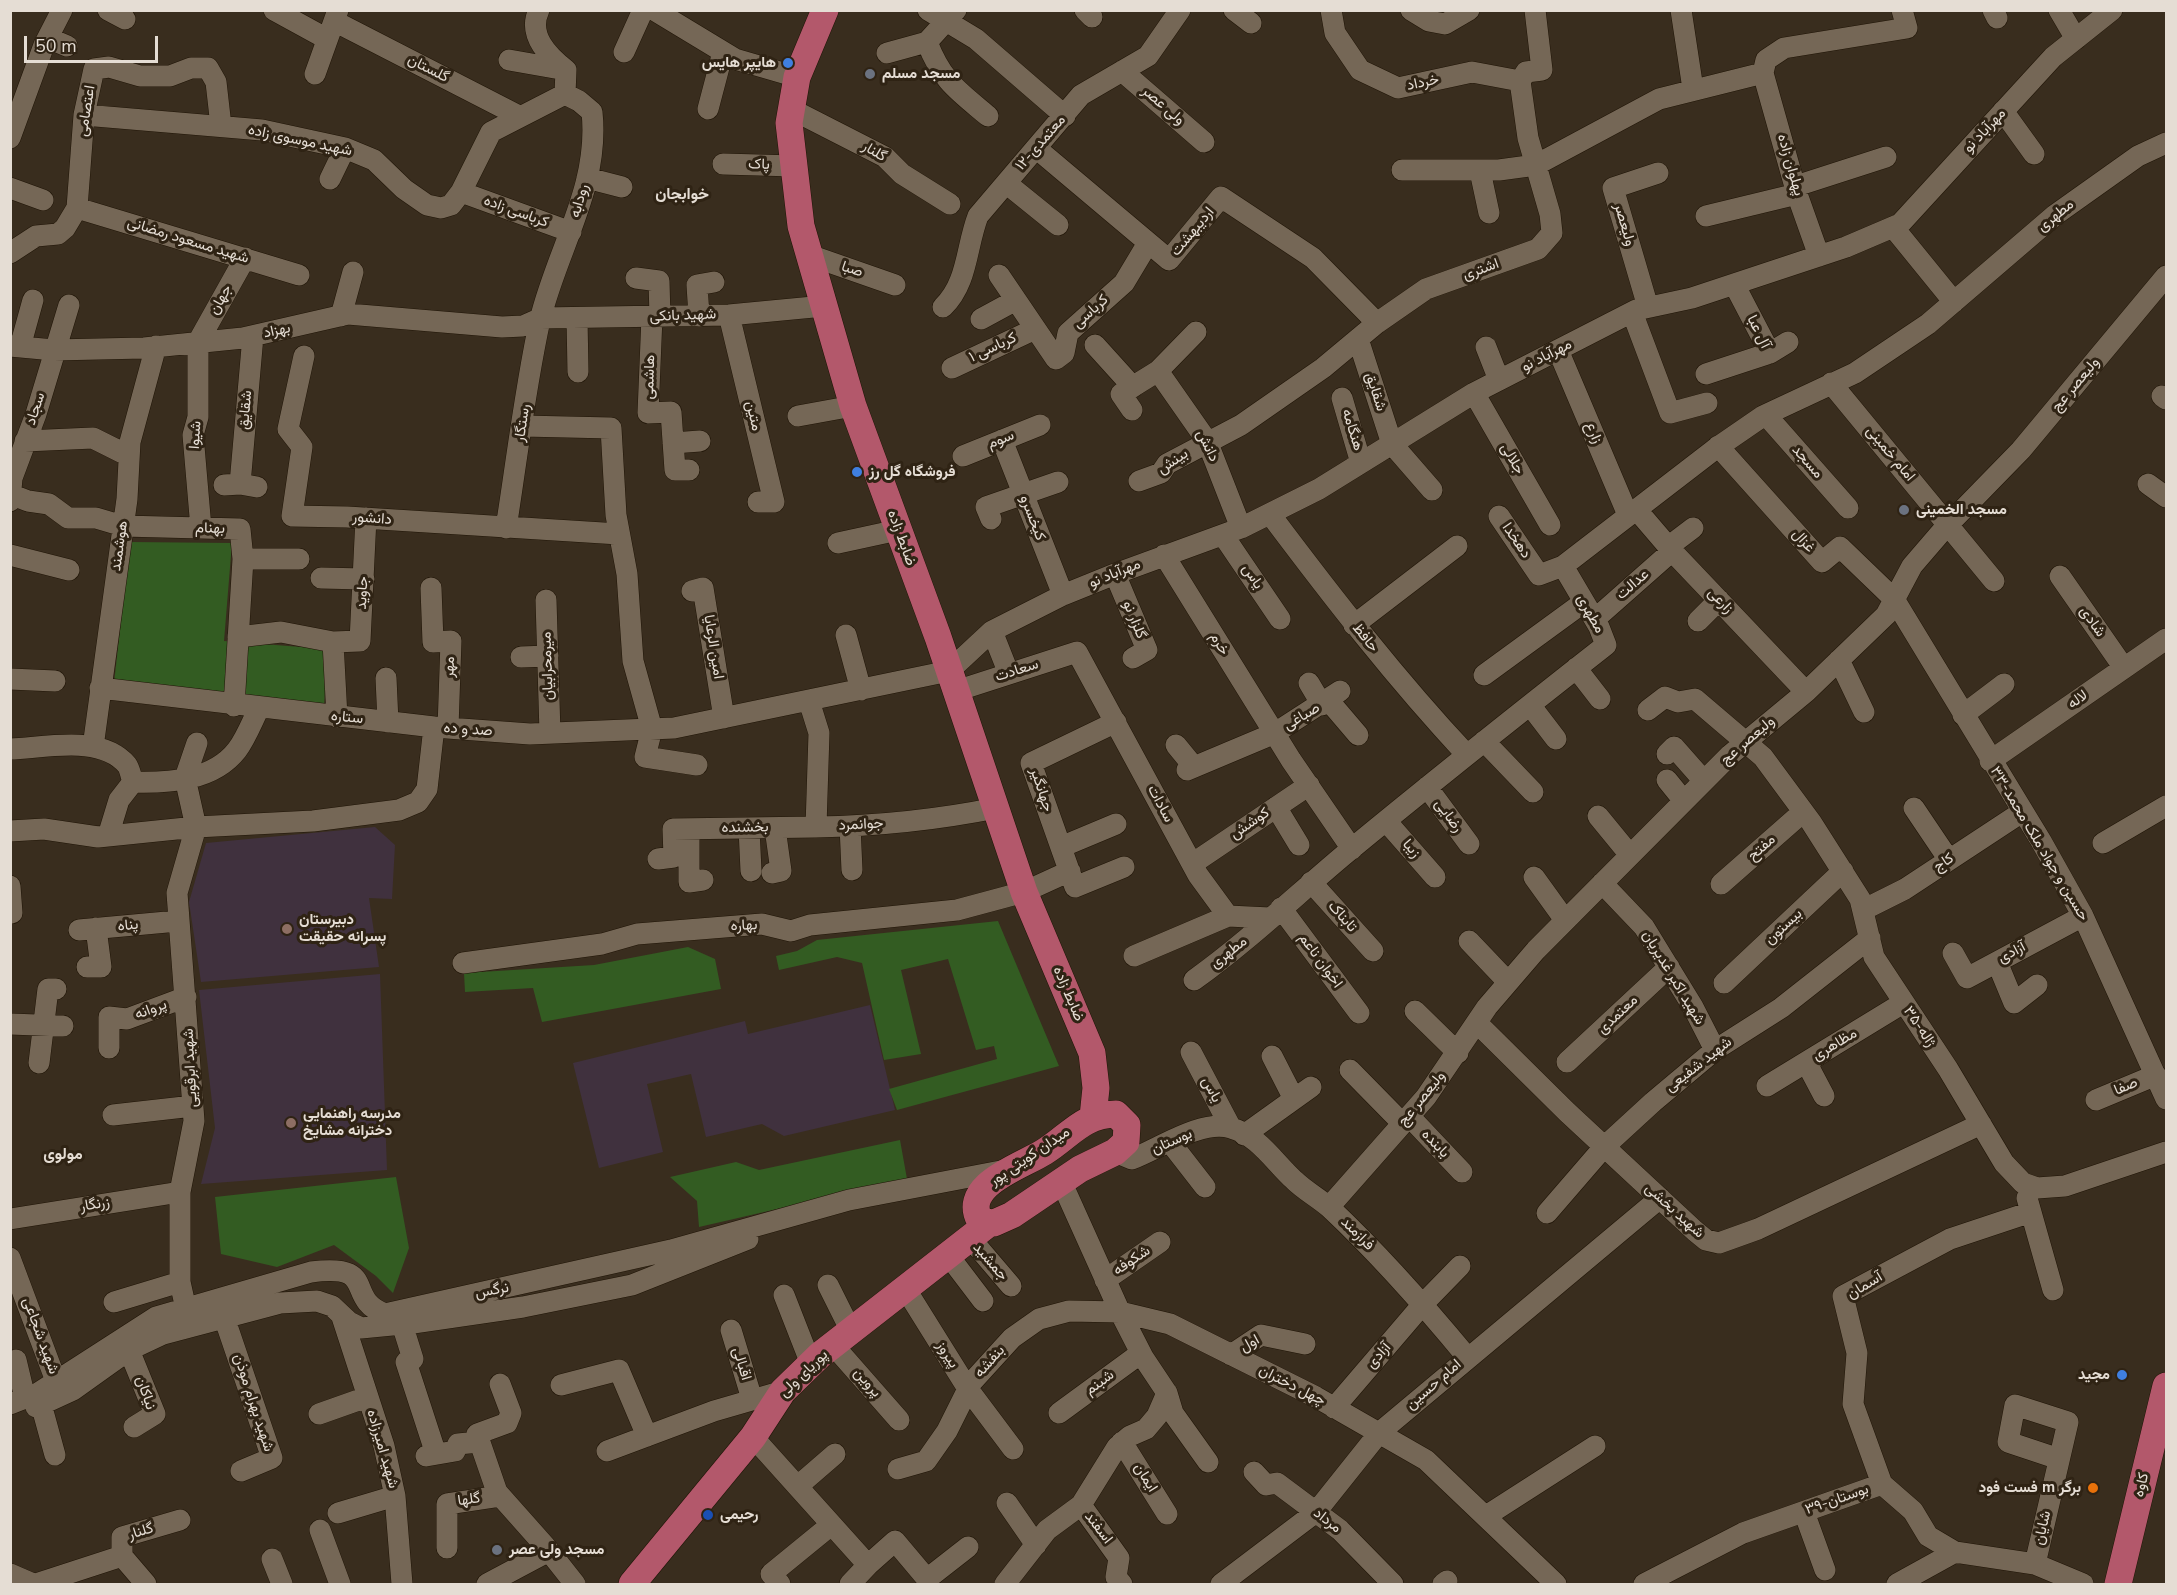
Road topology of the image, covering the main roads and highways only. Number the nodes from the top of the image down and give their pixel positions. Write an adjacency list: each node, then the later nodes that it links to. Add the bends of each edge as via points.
1 (818, 13): 2 (main road, ضابط زاده, via 796,77 789,123 801,226 853,406 1024,892)
2 (1092, 1053): 3 (main road, via 1096,1088); 4 (main road, via 1104,1065)
3 (1093, 1118): 4 (main road, via 1116,1114); 5 (main road, میدان کویتی پور, via 993,1179 976,1202)
4 (1124, 1122): 5 (main road, via 1126,1142 1115,1152)
5 (979, 1231): 7 (main road, پوریای ولی, via 811,1364 783,1391 753,1437)
6 (2166, 1386): 8 (main road, کاوه)
7 (632, 1584)
8 (2118, 1584)

